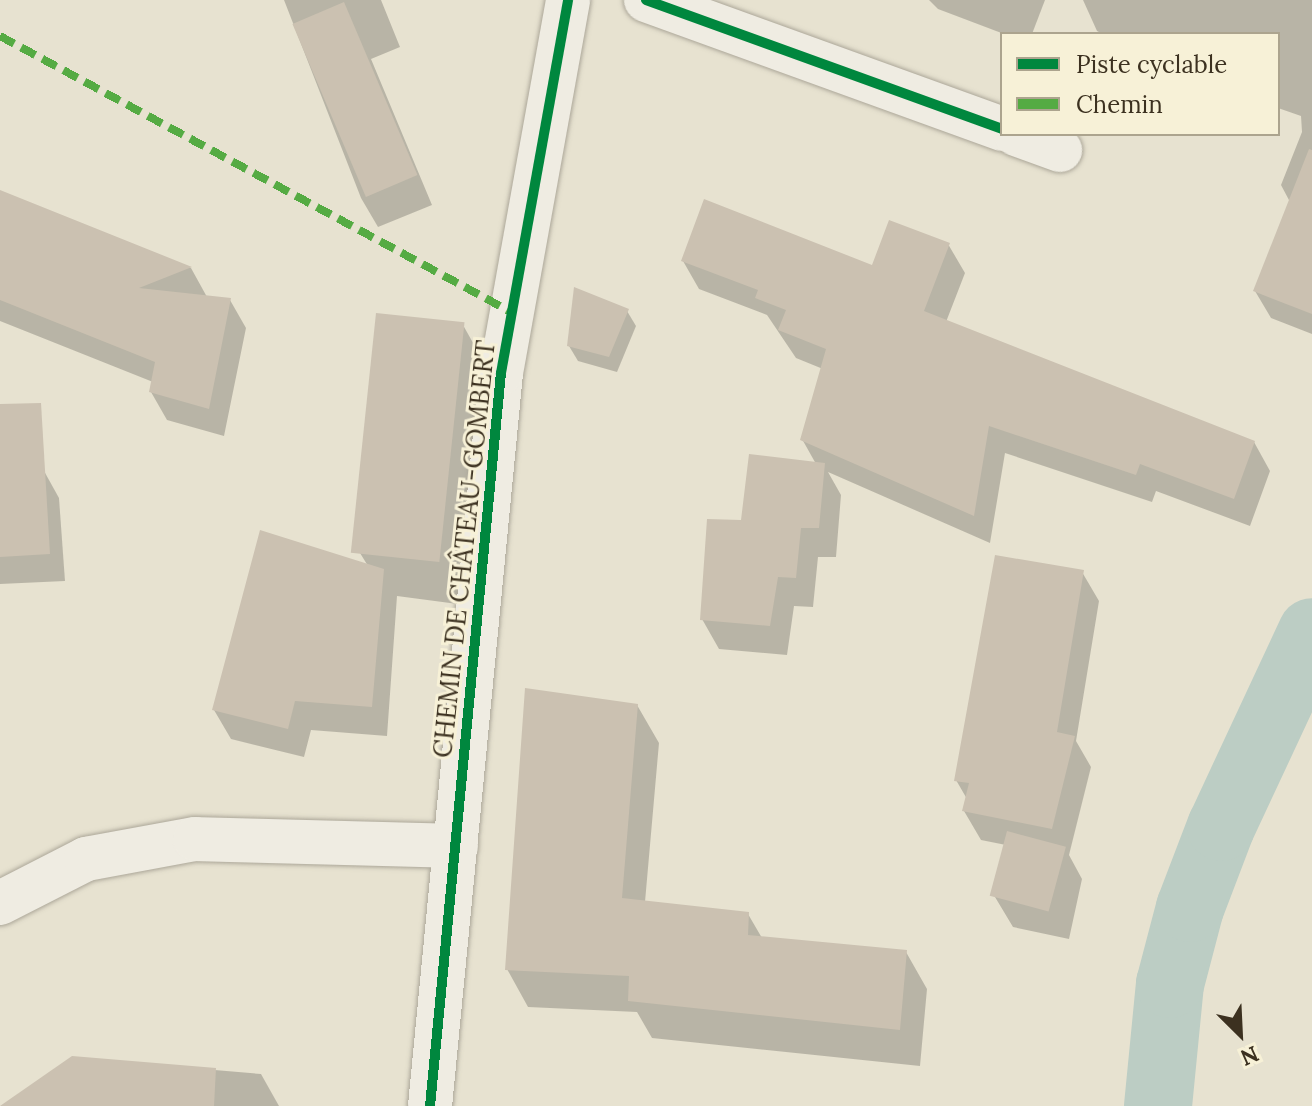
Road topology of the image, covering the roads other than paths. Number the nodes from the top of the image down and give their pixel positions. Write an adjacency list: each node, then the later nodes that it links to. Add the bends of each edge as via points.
1 (568, 0): 6 (street, CHEMIN DE CHÂTEAU-GOMBERT, via 501,373)
2 (646, 0): 3 (street)
3 (1000, 128)
4 (1022, 136): 5 (street)
5 (1060, 150)
6 (456, 846): 7 (street, via 195,839 86,859); 8 (street, CHEMIN DE CHÂTEAU-GOMBERT)
7 (0, 903)
8 (430, 1106)

